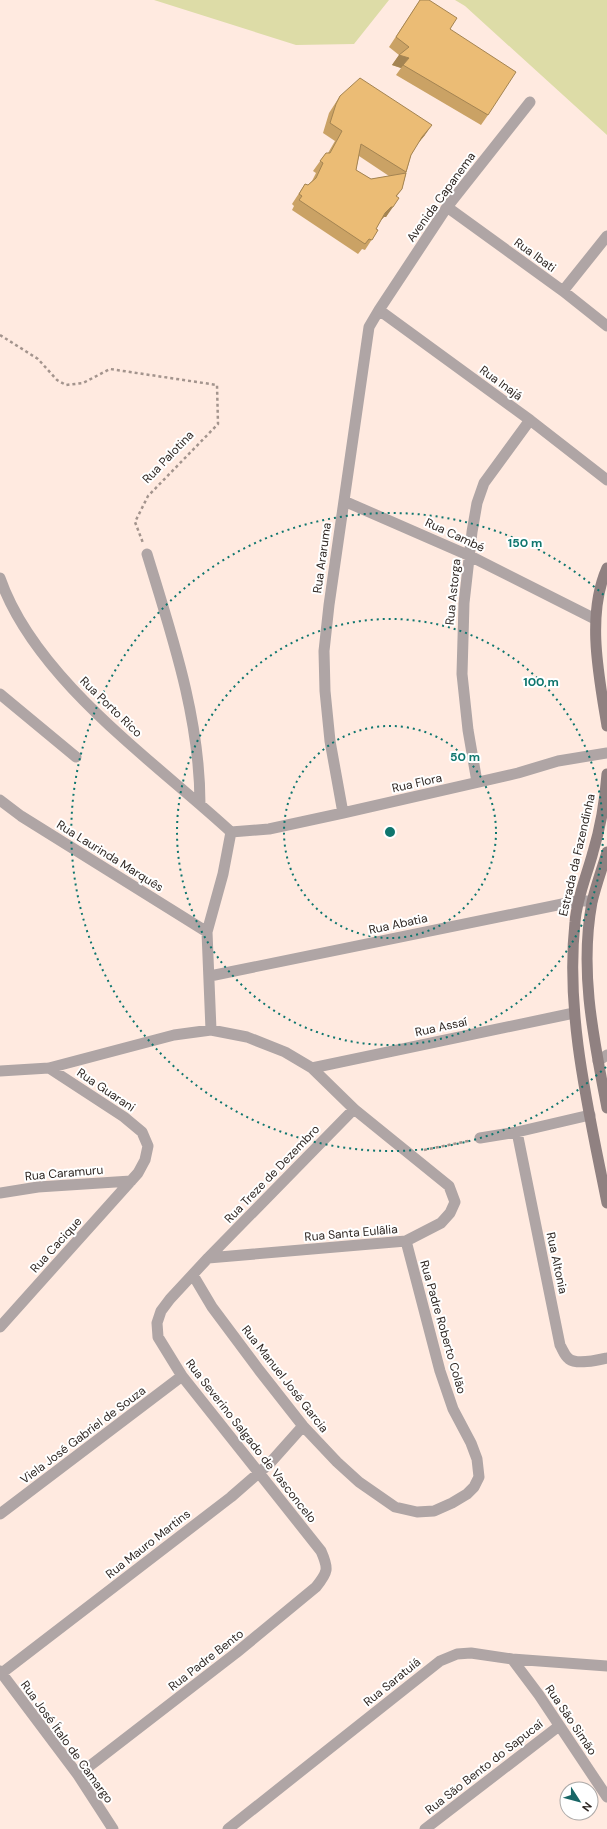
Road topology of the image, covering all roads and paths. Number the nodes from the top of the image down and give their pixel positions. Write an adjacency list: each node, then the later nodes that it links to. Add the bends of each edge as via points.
1 (530, 102): 2 (street, Avenida Capanema)
2 (447, 207): 4 (street, Rua Ibati); 5 (street, Avenida Capanema)
3 (607, 236): 4 (street)
4 (563, 291): 6 (street, Rua Ibati)
5 (379, 310): 8 (street, Rua Inajá); 10 (street, Rua Araruma, via 369,328 366,343)
6 (607, 326)
7 (0, 335): 11 (path, Rua Palotina, via 38,359 57,380 66,385 83,383 110,369 217,385 218,424 148,496 135,522)
8 (530, 420): 9 (street, Rua Inajá); 12 (street, Rua Astorga, via 484,483 477,503)
9 (607, 480)
10 (344, 501): 12 (street, Rua Cambé); 24 (street, Rua Araruma, via 324,651 330,741)
11 (147, 554): 23 (street, via 178,652 190,707 197,753)
12 (470, 556): 15 (street, Rua Cambé); 21 (street, Rua Astorga, via 464,603 462,674)
13 (607, 568): 15 (main road, via 599,590)
14 (0, 578): 23 (street, Rua Porto Rico, via 16,613 36,646 59,674 128,742)
15 (595, 619): 17 (main road)
16 (0, 694): 19 (street)
17 (607, 726)
18 (607, 753): 21 (street, Rua Flora, via 558,761)
19 (76, 757)
20 (607, 774): 27 (main road, Estrada da Fazendinha, via 602,821)
21 (477, 782): 24 (street, Rua Flora)
22 (0, 800): 29 (street, Rua Laurinda Marquês, via 21,816)
23 (200, 804): 25 (street, Rua Porto Rico)
24 (343, 813): 25 (street, Rua Flora, via 269,828)
25 (231, 832): 29 (street)
26 (607, 852): 28 (main road)
27 (577, 901): 28 (street, Rua Abatia); 30 (street, Rua Abatia); 31 (main road, Estrada da Fazendinha, via 572,954)
28 (592, 901): 33 (main road, via 587,980 590,1016)
29 (208, 932): 30 (street)
30 (210, 976): 32 (street)
31 (574, 1013): 35 (street, Rua Assaí); 39 (main road, Estrada da Fazendinha)
32 (212, 1030): 34 (street, Rua Santa Eulâlia, via 174,1035); 35 (street, Rua Santa Eulâlia, via 246,1037 285,1052)
33 (602, 1058): 37 (main road)
34 (49, 1068): 36 (street); 43 (street, Rua Guarani, via 124,1117 142,1132 148,1146 145,1160)
35 (312, 1068): 38 (street, Rua Santa Eulâlia)
36 (0, 1071)
37 (607, 1108)
38 (354, 1109): 42 (street, Rua Santa Eulâlia); 47 (street, Rua Treze de Dezembro)
39 (590, 1115): 40 (street); 45 (main road, Estrada da Fazendinha)
40 (517, 1132): 41 (street); 50 (street, Rua Altonia, via 560,1345 570,1360)
41 (480, 1138): 42 (path)
42 (410, 1154): 46 (street, Rua Santa Eulâlia, via 449,1186 455,1202 441,1223)
43 (131, 1181): 44 (street, Rua Caramuru, via 38,1187); 49 (street, Rua Cacique)
44 (0, 1193)
45 (607, 1203)
46 (406, 1241): 47 (street, Rua Santa Eulâlia); 54 (street, Rua Padre Roberto Colão, via 440,1371 453,1409 472,1444 479,1477 467,1494)
47 (208, 1258): 48 (street)
48 (193, 1275): 51 (street, Rua Severino Salgado de Vasconcelo, via 161,1311 157,1323 158,1337); 52 (street, Rua Manuel José Garcia, via 212,1307)
49 (0, 1327)
50 (607, 1358)
51 (182, 1376): 53 (street, Rua Severino Salgado de Vasconcelo); 55 (street, Viela José Gabriel de Souza)
52 (303, 1426): 53 (street, Rua Mauro Martins); 54 (street, Rua Manuel José Garcia, via 348,1472 378,1497 395,1507 417,1512)
53 (259, 1473): 56 (street, Rua Severino Salgado de Vasconcelo); 59 (street, Rua Mauro Martins)
54 (434, 1511)
55 (0, 1514)
56 (321, 1551): 61 (street, Rua Padre Bento, via 327,1566 326,1575 316,1588 236,1654)
57 (512, 1659): 58 (street, Rua Saratuiá); 60 (street, Rua São Simão); 64 (street, Rua Saratuiá, via 471,1653 457,1654 440,1661)
58 (607, 1666)
59 (1, 1672): 61 (street, Rua José Ítalo de Camargo)
60 (559, 1726): 62 (street, Rua São Simão); 65 (street, Rua São Bento do Sapucaí)
61 (78, 1775): 63 (street, Rua José Ítalo de Camargo)
62 (607, 1797)
63 (113, 1829)
64 (228, 1829)
65 (425, 1829)

